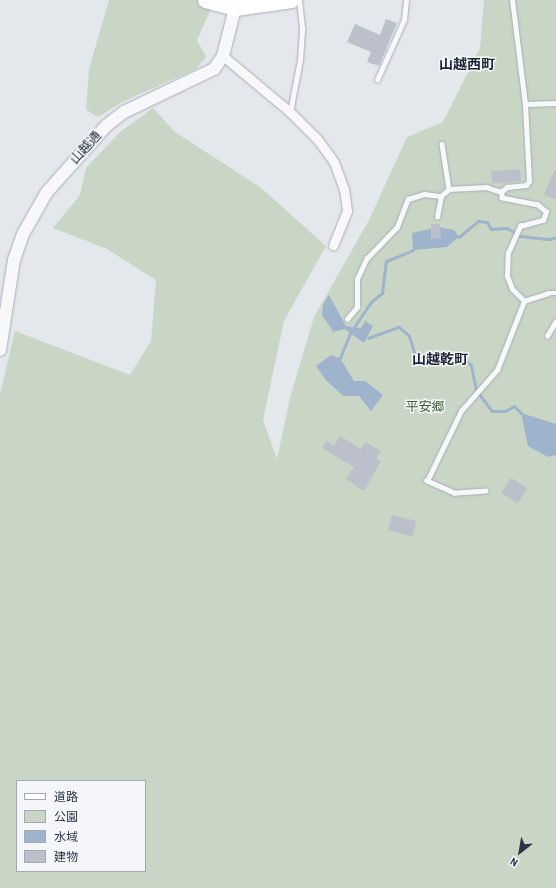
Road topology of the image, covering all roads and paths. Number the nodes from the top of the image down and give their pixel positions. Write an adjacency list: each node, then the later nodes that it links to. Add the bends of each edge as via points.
1 (205, 0): 6 (main road)
2 (291, 0): 6 (main road)
3 (299, 0): 11 (lane, via 302,28 300,60)
4 (406, 0): 8 (lane, via 404,20)
5 (512, 0): 10 (lane)
6 (236, 4): 7 (street, 山越通)
7 (223, 56): 11 (street); 23 (street, 山越通, via 206,74 142,102 118,116 47,192 23,234 14,260)
8 (378, 80)
9 (556, 102): 10 (lane)
10 (525, 104): 14 (lane, via 529,182 526,186 507,187)
11 (290, 112): 17 (street, via 318,140 334,162 344,189 347,210)
12 (442, 144): 13 (lane)
13 (449, 189): 14 (lane, via 486,187); 15 (lane)
14 (501, 192): 19 (lane, via 502,198 538,205 546,212 543,220 520,226 508,253 507,276 512,289)
15 (441, 196): 16 (lane); 20 (lane, via 424,194 408,200 397,227 367,258 357,279 357,307)
16 (437, 217)
17 (333, 245)
18 (556, 293): 19 (lane)
19 (524, 301): 24 (lane, via 497,370 461,412 427,481 454,493)
20 (348, 319)
21 (556, 321): 22 (lane)
22 (548, 336)
23 (0, 350)
24 (486, 491)

